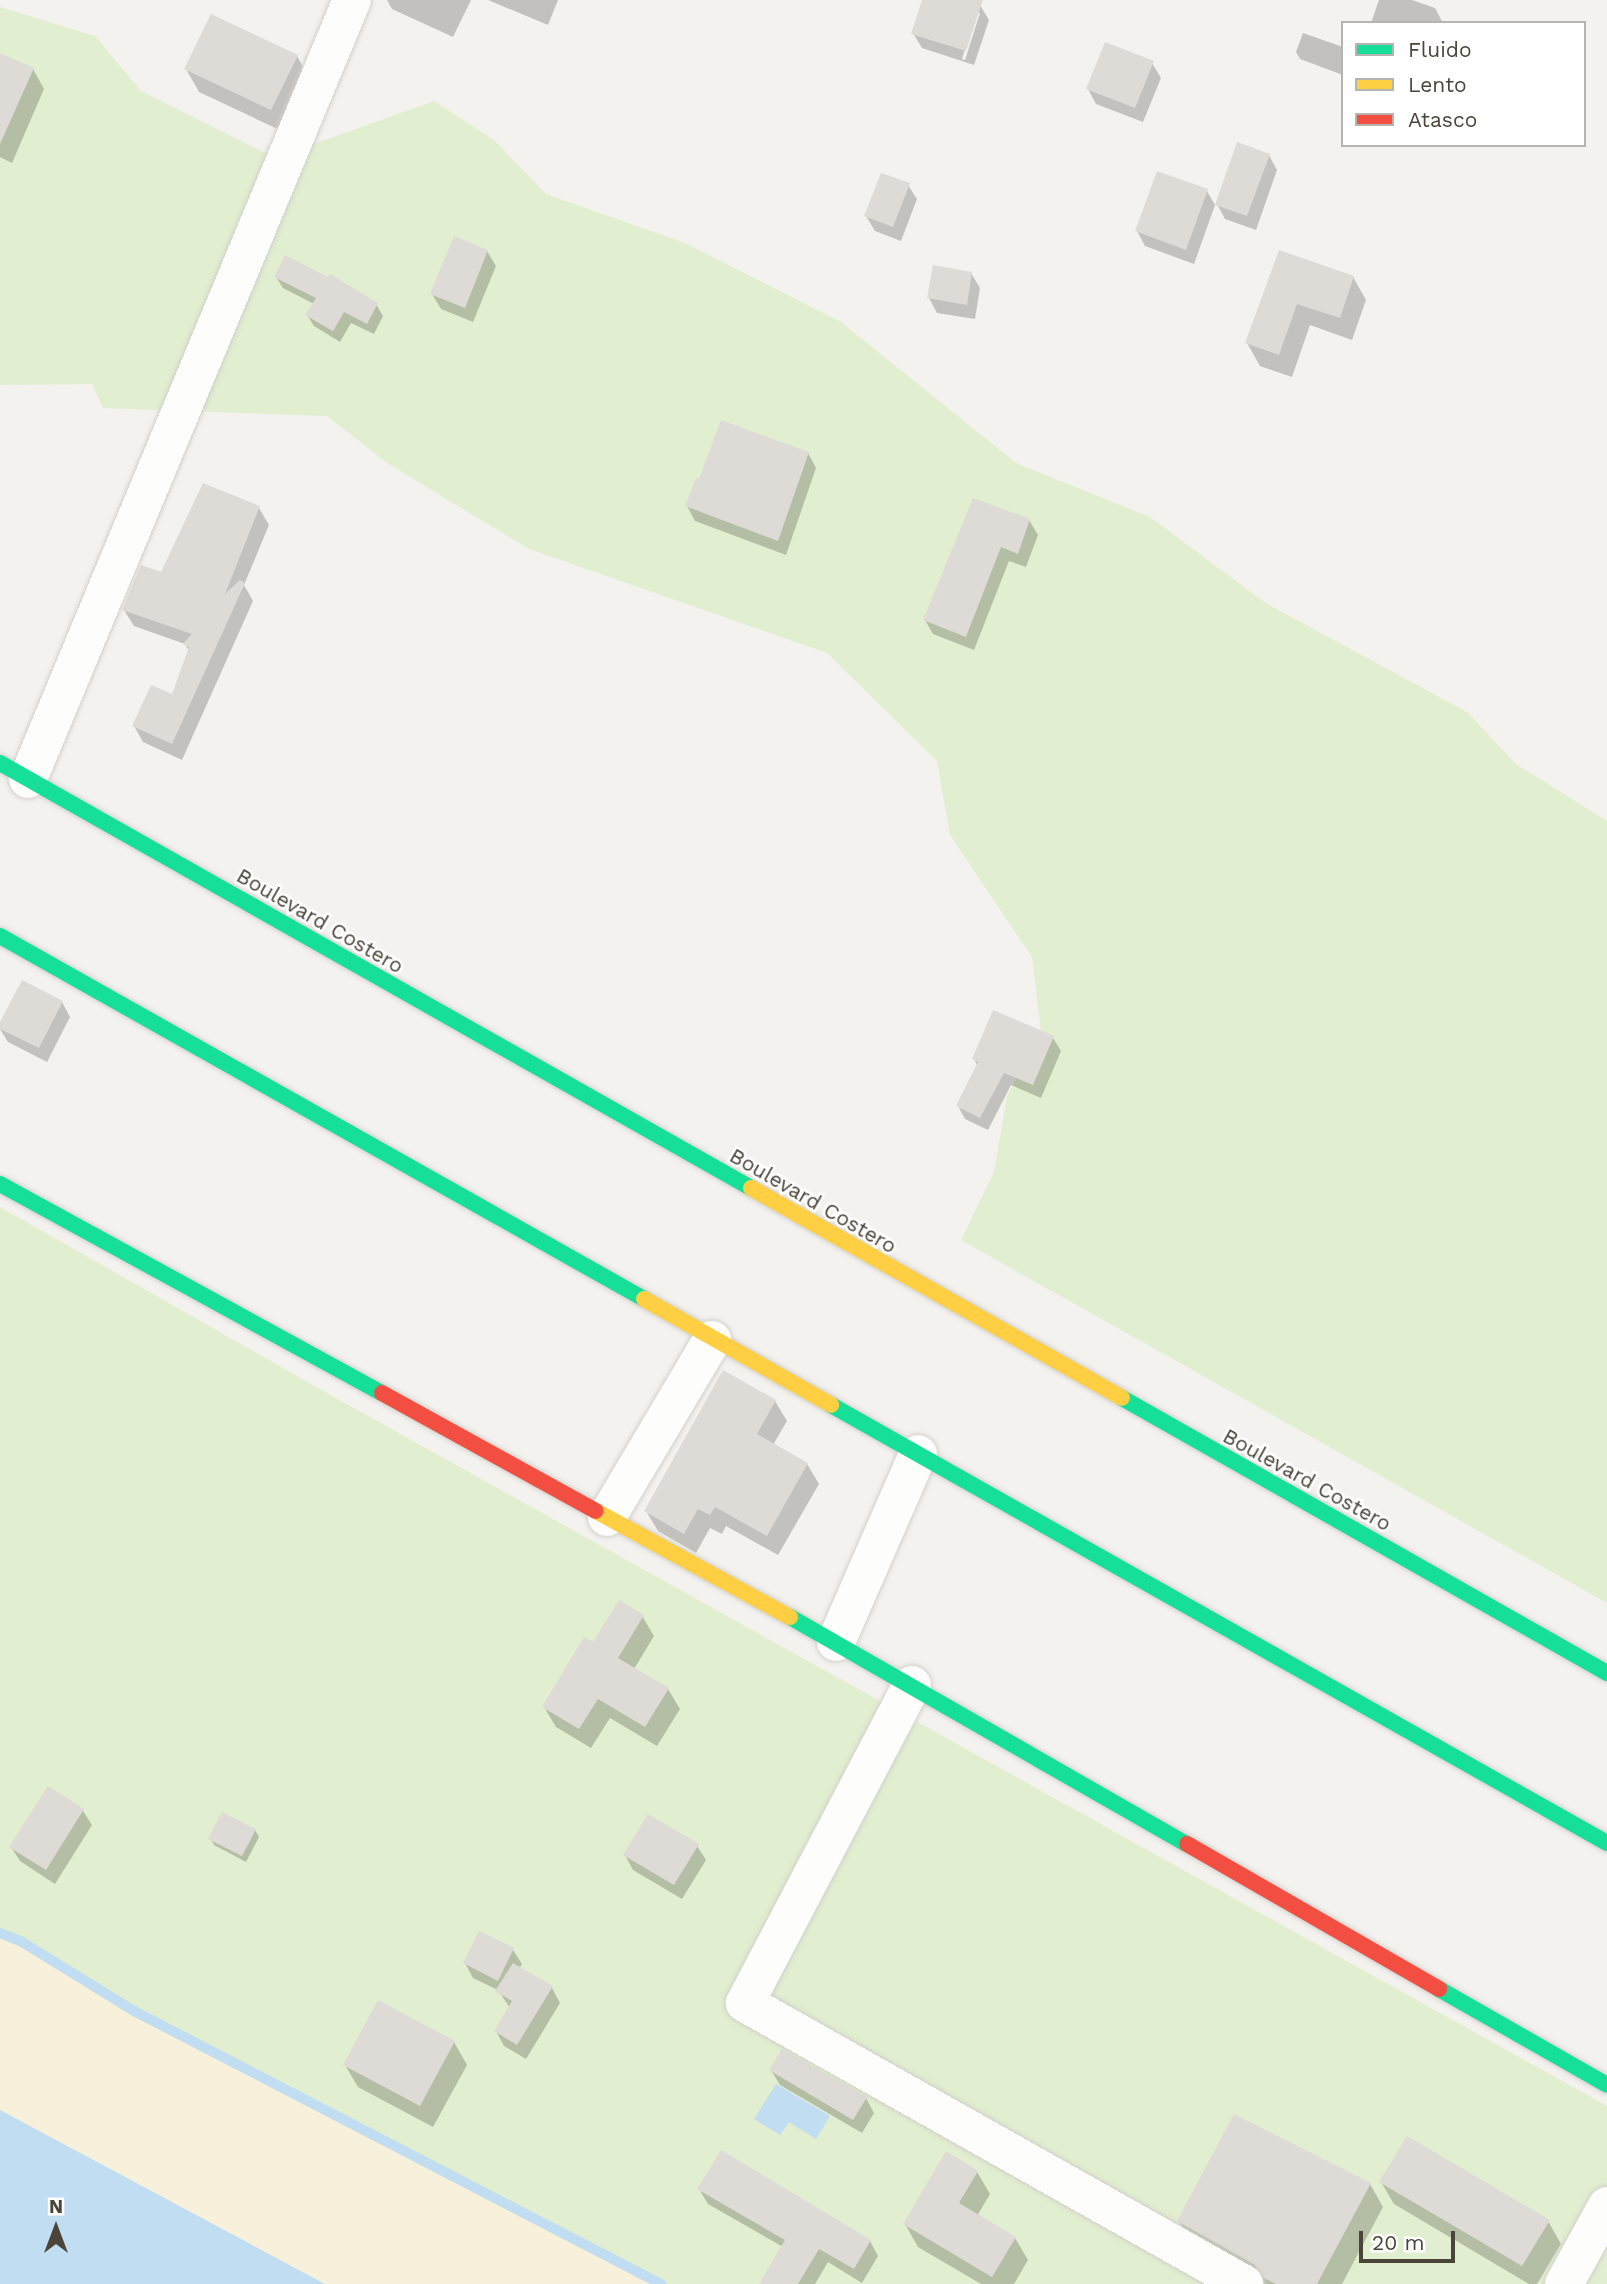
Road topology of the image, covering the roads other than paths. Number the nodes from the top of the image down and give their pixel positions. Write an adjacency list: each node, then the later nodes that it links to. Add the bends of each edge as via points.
1 (352, 0): 2 (street)
2 (14, 771): 9 (main road, Boulevard Costero)
3 (0, 936): 5 (main road)
4 (0, 1184): 7 (main road)
5 (712, 1340): 6 (main road); 7 (street)
6 (918, 1454): 8 (street); 11 (main road)
7 (607, 1517): 8 (main road)
8 (836, 1642): 10 (main road)
9 (1607, 1673)
10 (912, 1685): 12 (main road); 14 (street, via 745,2003)
11 (1607, 1843)
12 (1607, 2085)
13 (1607, 2206): 15 (street)
14 (1244, 2284)
15 (1564, 2284)

